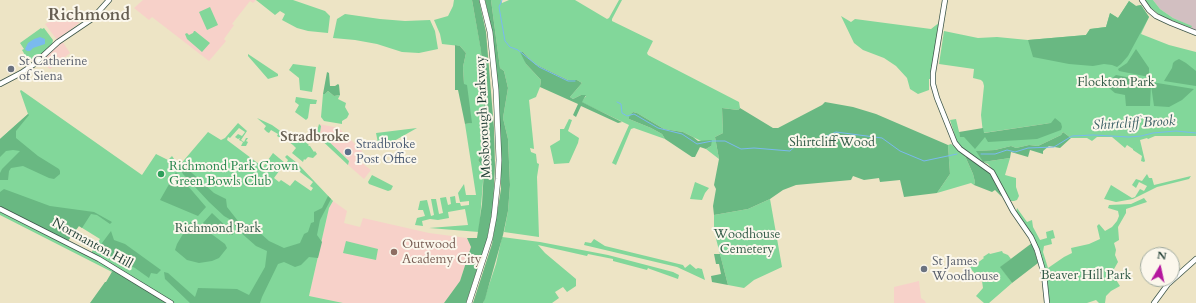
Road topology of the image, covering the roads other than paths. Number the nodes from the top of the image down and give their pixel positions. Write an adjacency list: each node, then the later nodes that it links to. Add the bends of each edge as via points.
1 (109, 0): 6 (main road, via 92,19 58,42 33,65)
2 (482, 0): 10 (highway, Mosborough Parkway, via 490,32 499,160 494,218)
3 (945, 0): 11 (main road, via 933,73 937,98 955,143 992,172 1013,211 1031,237 1044,274)
4 (1142, 0): 5 (main road, via 1156,16)
5 (1196, 34)
6 (0, 84)
7 (0, 209): 9 (main road, Normanton Hill, via 98,259)
8 (1196, 259): 12 (main road, via 1168,284)
9 (171, 303)
10 (469, 303)
11 (1048, 303)
12 (1154, 303)

